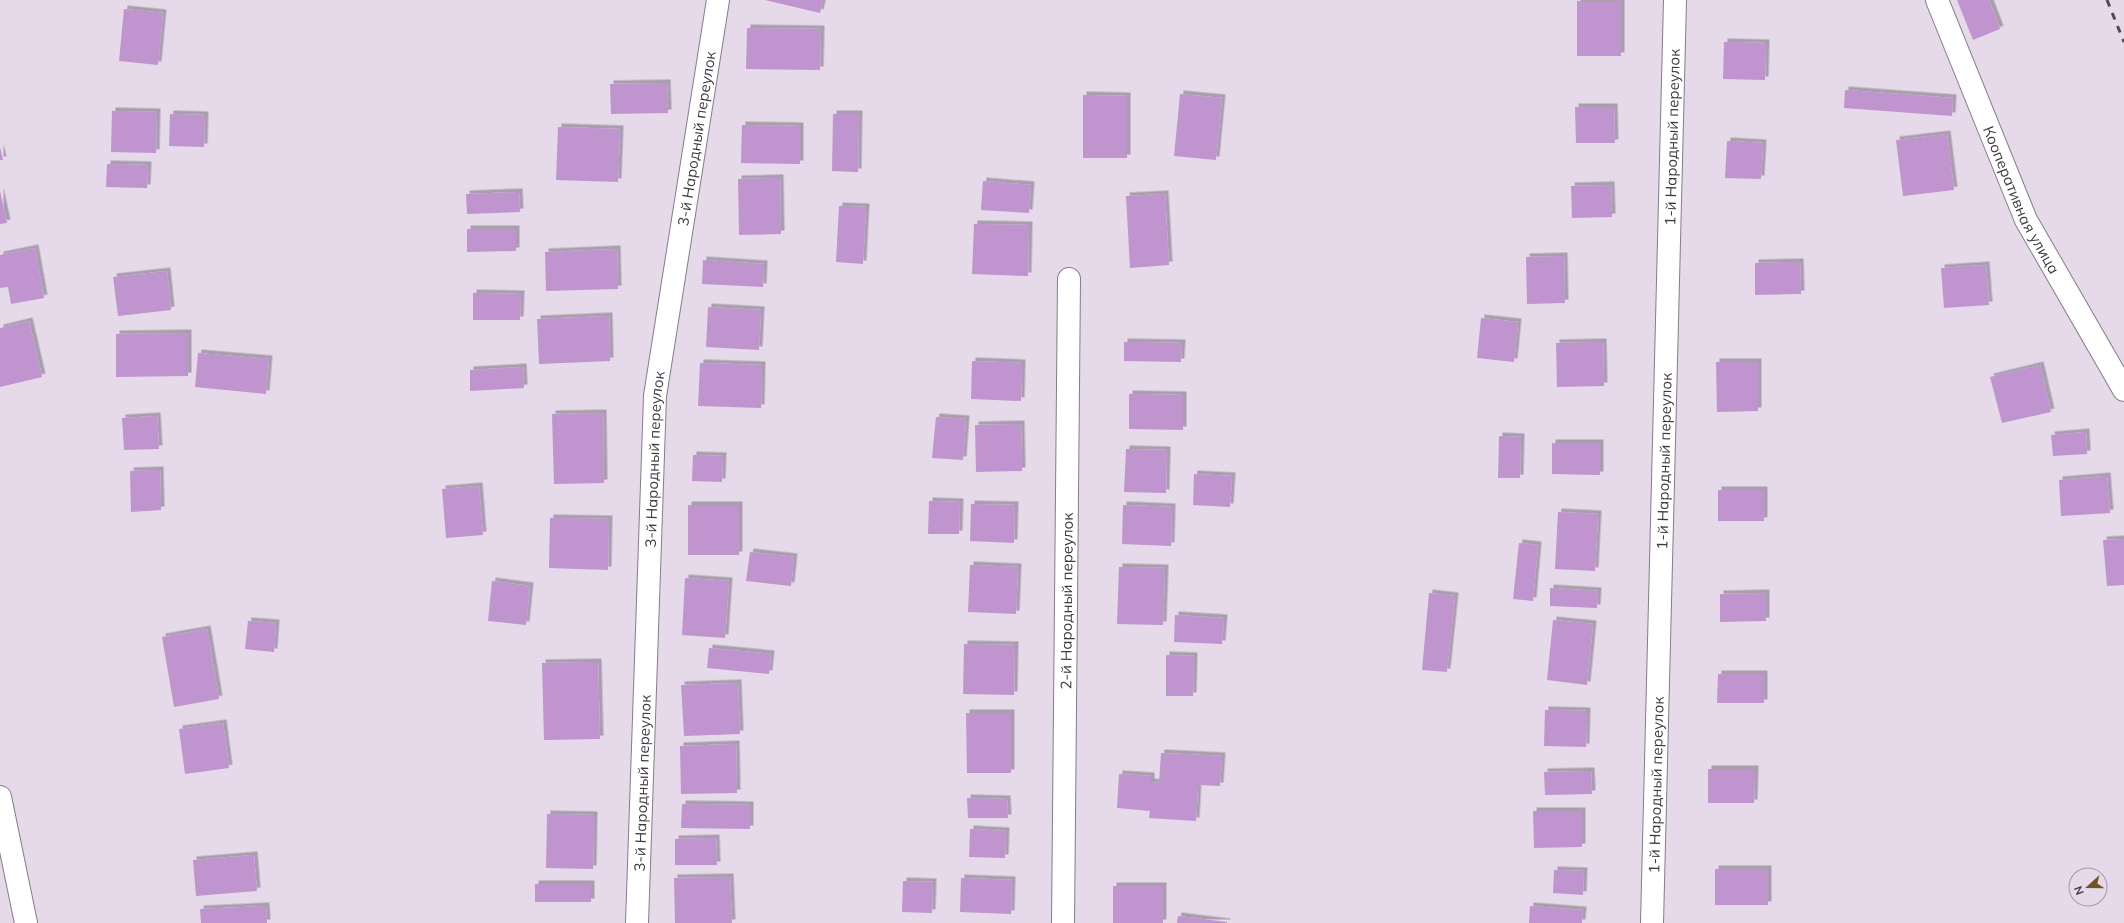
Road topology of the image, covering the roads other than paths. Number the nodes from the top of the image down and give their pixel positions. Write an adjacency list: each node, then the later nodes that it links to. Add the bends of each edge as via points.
1 (718, 0): 8 (street, 3-й Народный переулок, via 655,396)
2 (1675, 0): 10 (street, 1-й Народный переулок)
3 (1937, 0): 5 (street, Кооперативная улица, via 2026,220)
4 (1069, 279): 9 (street, 2-й Народный переулок)
5 (2124, 390)
6 (0, 797): 7 (street)
7 (26, 923)
8 (637, 923)
9 (1063, 923)
10 (1652, 923)

